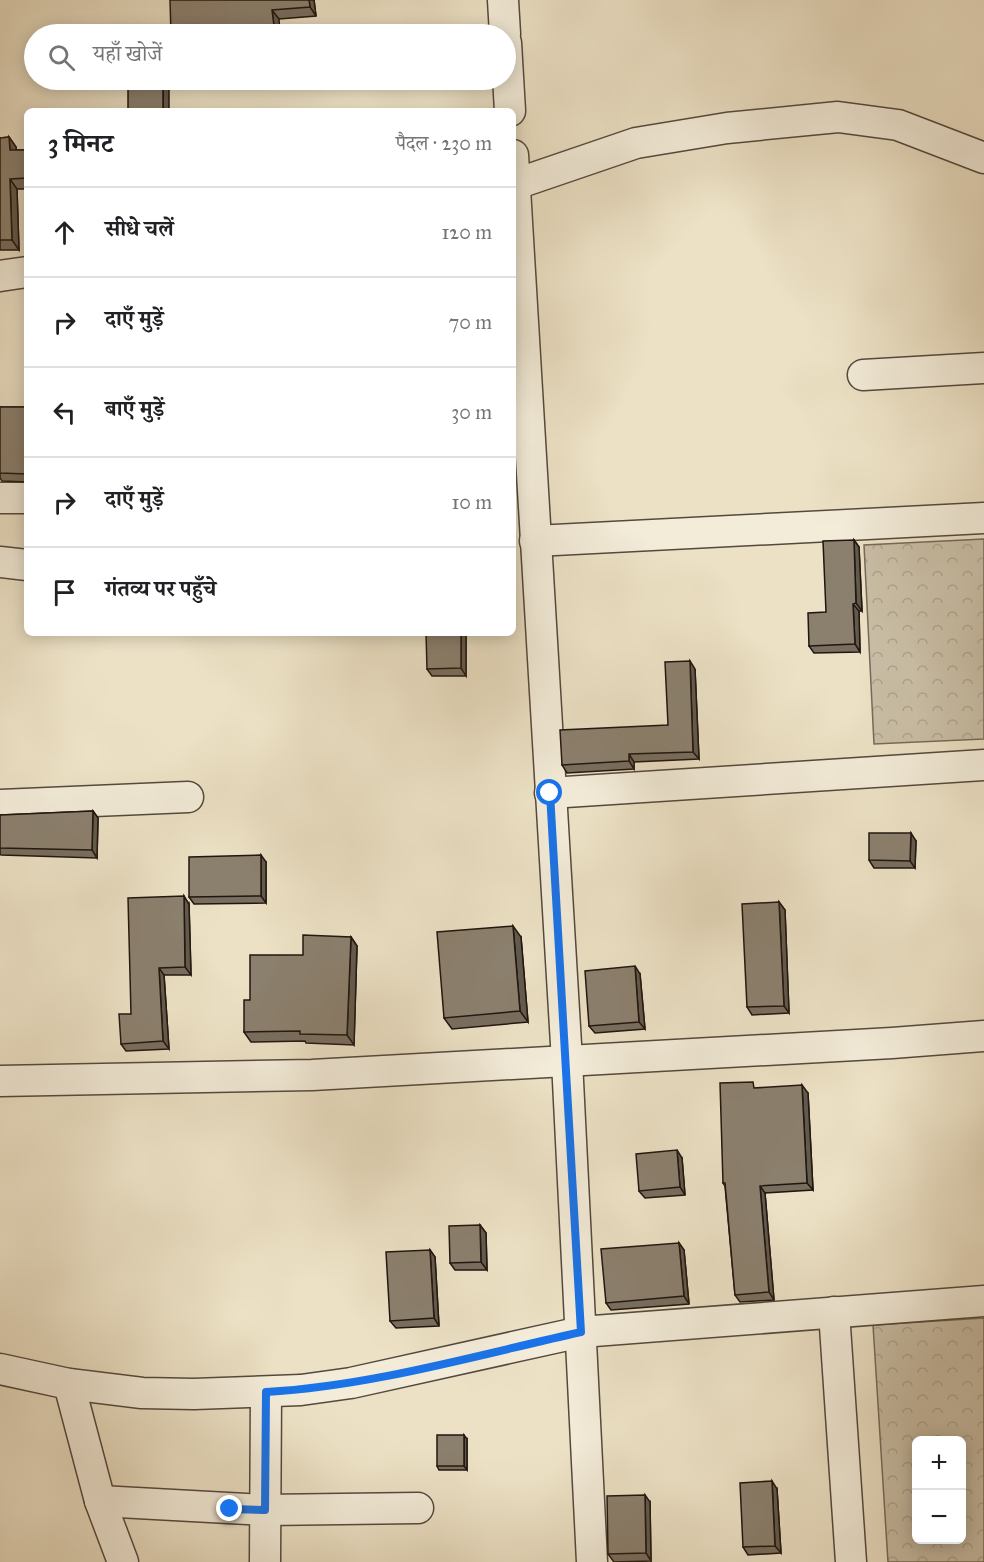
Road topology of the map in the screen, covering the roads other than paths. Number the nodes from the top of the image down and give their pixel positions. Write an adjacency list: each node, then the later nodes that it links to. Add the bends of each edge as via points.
1 (503, 0): 2 (street)
2 (504, 24)
3 (509, 90): 4 (street)
4 (510, 108)
5 (984, 158): 6 (street, via 898,125 838,117 728,128 636,143)
6 (516, 174)
7 (516, 210): 15 (street)
8 (24, 272): 9 (street)
9 (0, 276)
10 (984, 368): 11 (street)
11 (863, 375)
12 (0, 498): 13 (street)
13 (24, 498)
14 (984, 518): 15 (street)
15 (535, 541): 19 (street)
16 (0, 562): 17 (street)
17 (24, 565)
18 (984, 765): 19 (street)
19 (550, 793): 23 (street)
20 (188, 797): 21 (street)
21 (0, 805)
22 (984, 1036): 23 (street)
23 (567, 1061): 24 (street, via 312,1075); 27 (street)
24 (0, 1081)
25 (984, 1300): 26 (street)
26 (834, 1312): 27 (street); 37 (street)
27 (581, 1332): 30 (street, via 351,1383); 36 (street)
28 (0, 1369): 29 (street)
29 (69, 1384): 30 (street, via 141,1393); 31 (street)
30 (266, 1392): 33 (street)
31 (100, 1501): 33 (street); 34 (street)
32 (418, 1508): 33 (street)
33 (265, 1510): 35 (street)
34 (123, 1562)
35 (266, 1562)
36 (592, 1562)
37 (851, 1562)

